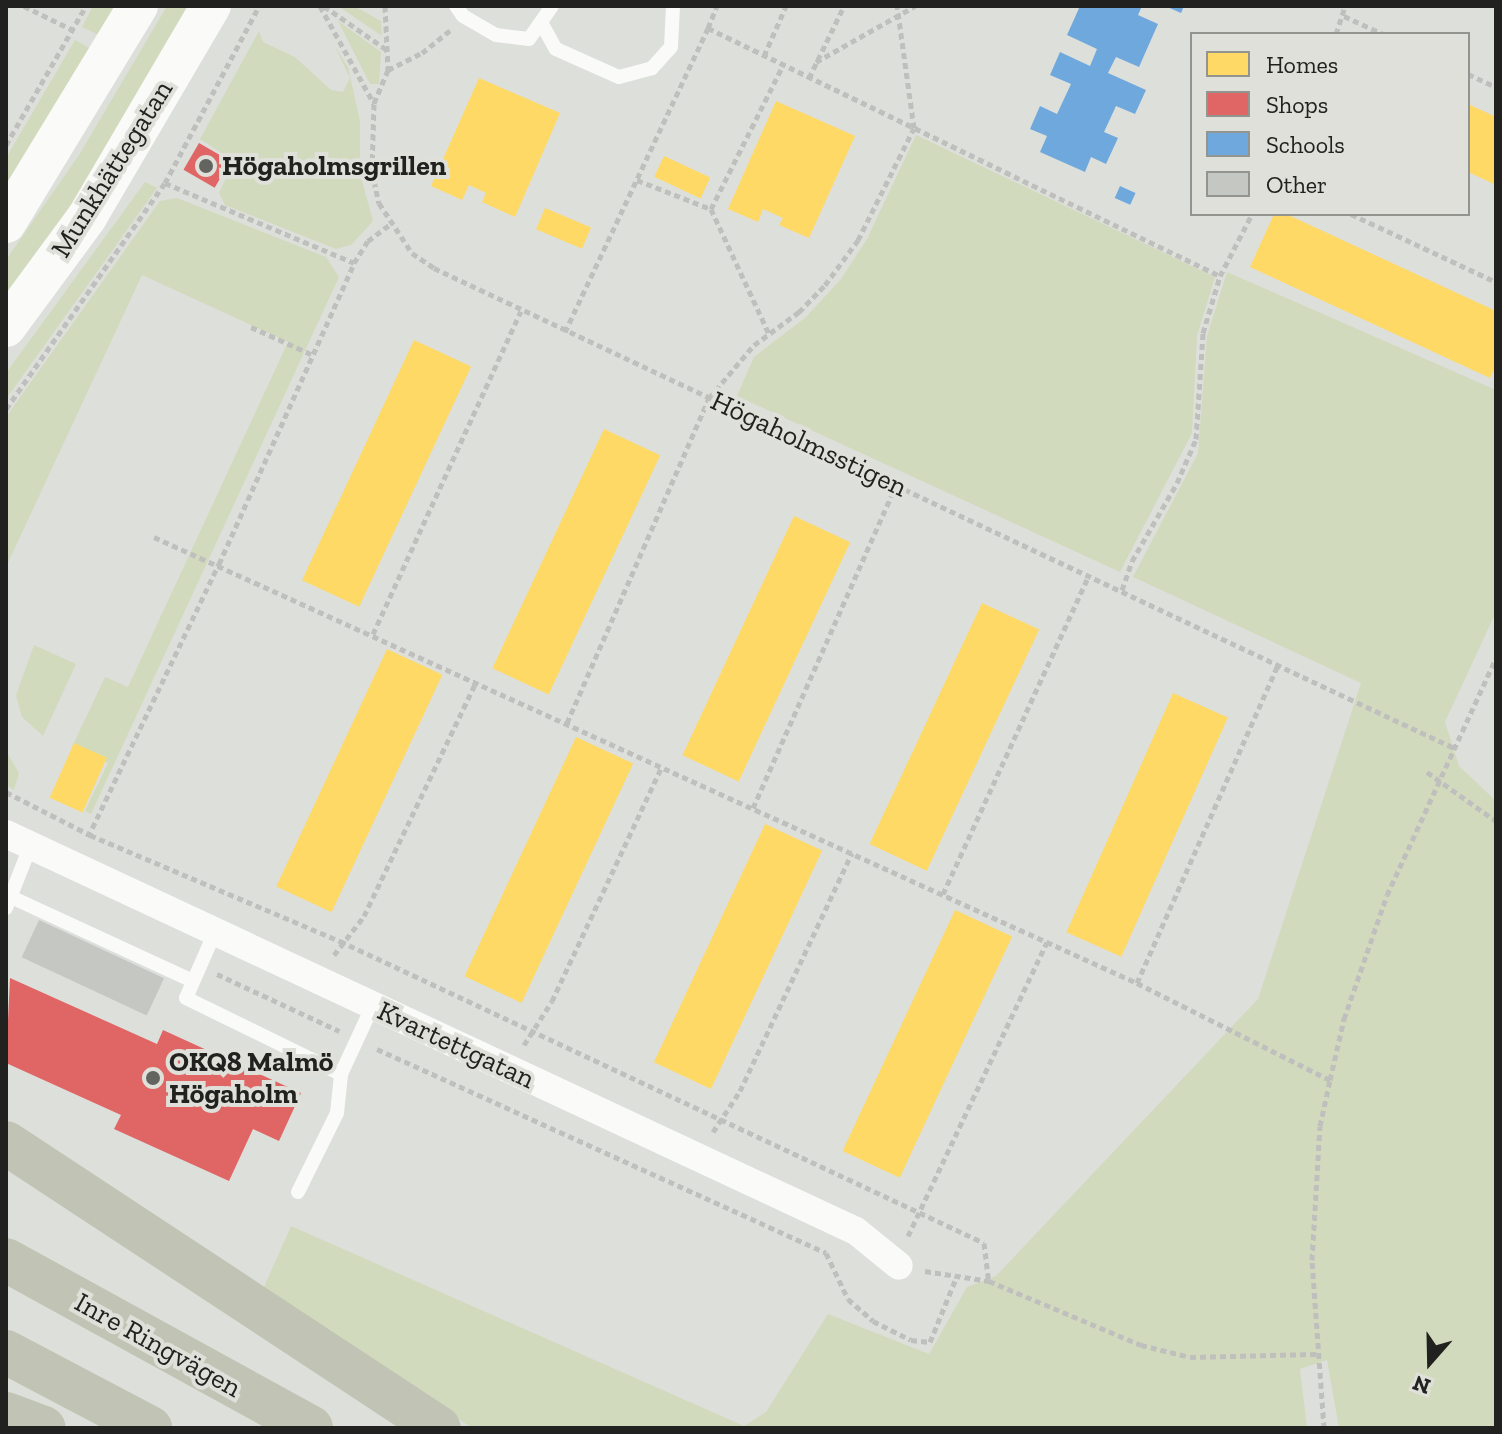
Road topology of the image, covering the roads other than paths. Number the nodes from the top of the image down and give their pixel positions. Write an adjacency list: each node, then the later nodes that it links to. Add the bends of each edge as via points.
1 (138, 6): 7 (street, Munkhättegatan)
2 (211, 6): 8 (street, Munkhättegatan, via 87,217)
3 (552, 6): 6 (lane)
4 (673, 6): 6 (lane, via 671,47 652,68 619,77 556,49)
5 (459, 11): 6 (lane, via 496,35 529,39)
6 (543, 26)
7 (6, 223)
8 (6, 327)
9 (18, 840): 10 (lane); 11 (street, Kvartettgatan)
10 (9, 903): 12 (lane)
11 (215, 932): 12 (lane); 13 (street, Kvartettgatan)
12 (193, 981): 14 (lane, via 186,998)
13 (373, 1005): 14 (lane); 18 (street, Kvartettgatan, via 856,1231)
14 (341, 1074): 16 (lane, via 337,1113)
15 (6, 1143): 24 (highway)
16 (298, 1192)
17 (6, 1260): 23 (highway, Inre Ringvägen)
18 (899, 1266)
19 (6, 1352): 22 (highway)
20 (6, 1414): 21 (highway)
21 (44, 1428)
22 (150, 1428)
23 (311, 1428)
24 (439, 1428)

